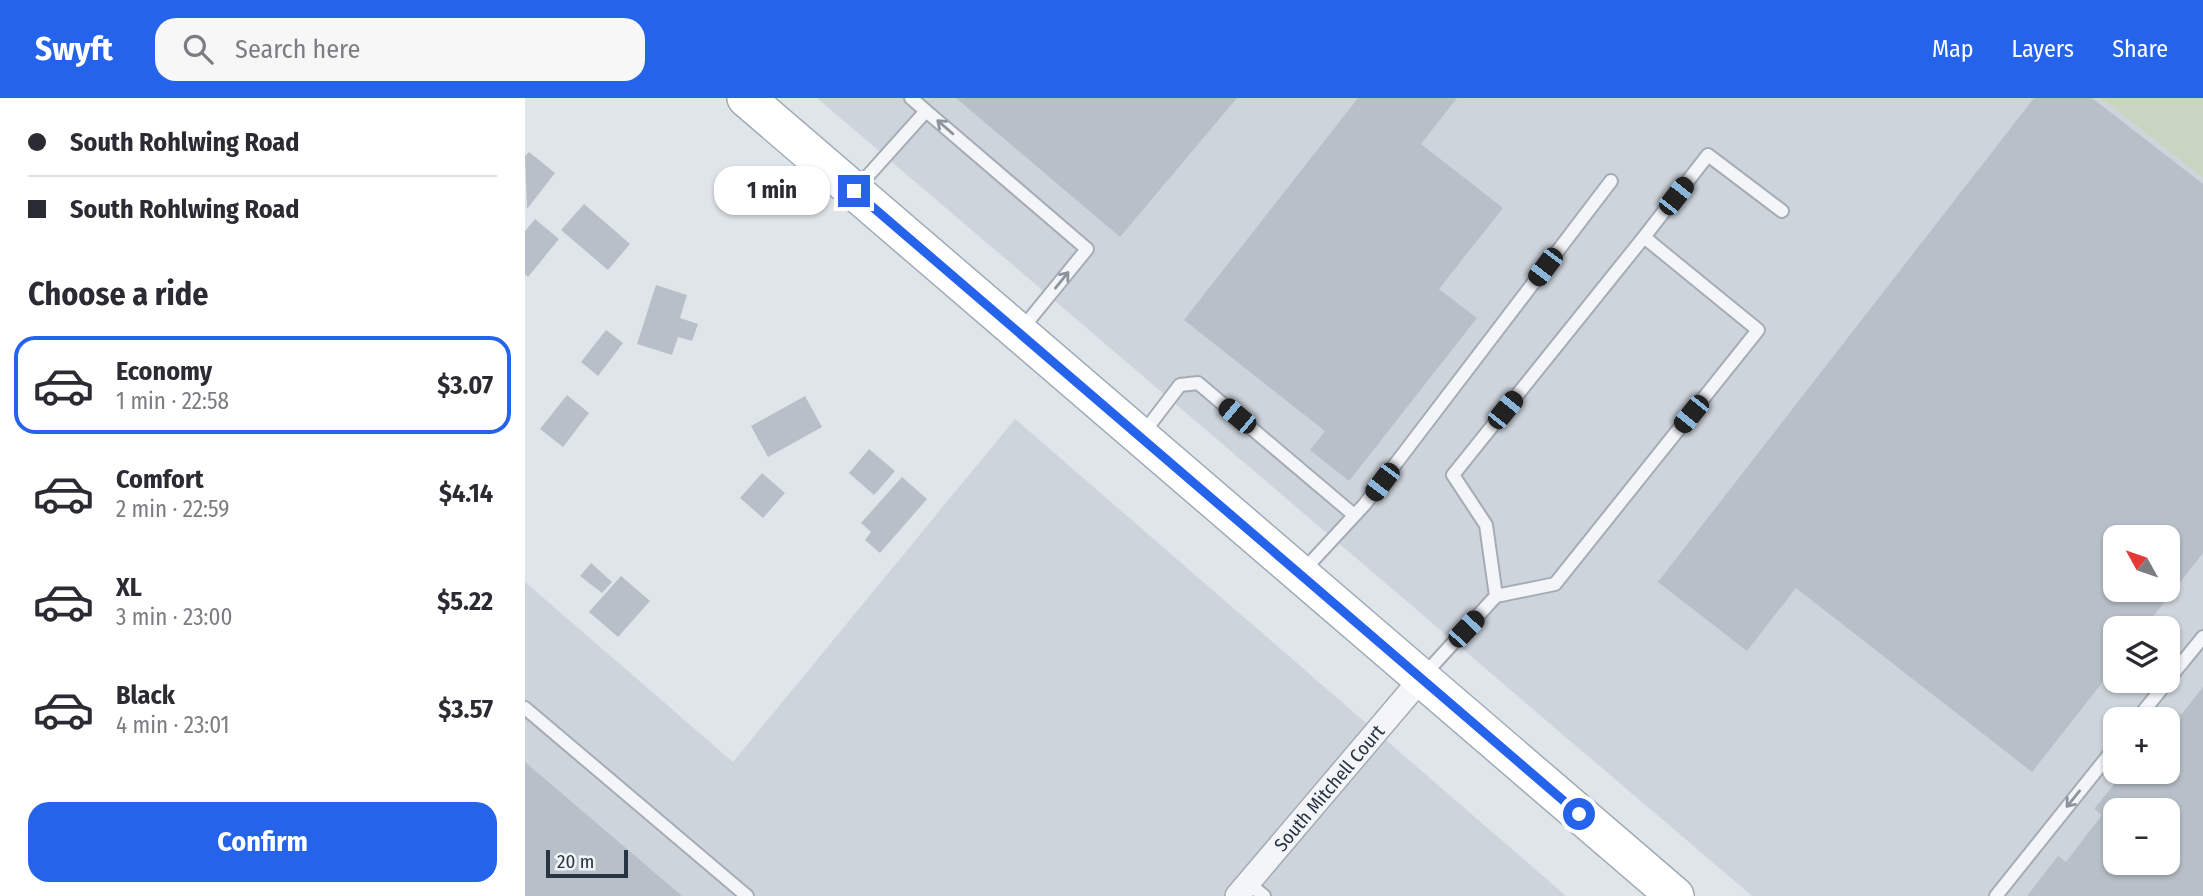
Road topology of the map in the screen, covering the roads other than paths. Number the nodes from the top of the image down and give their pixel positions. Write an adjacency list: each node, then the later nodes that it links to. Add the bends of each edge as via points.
1 (911, 98): 3 (lane)
2 (761, 103): 5 (main road)
3 (926, 111): 5 (lane); 8 (lane, one-way to 3, via 1087,249)
4 (1611, 181): 10 (lane)
5 (854, 191): 8 (main road)
6 (1783, 211): 7 (lane, via 1708,155)
7 (1644, 237): 12 (lane, via 1453,475 1486,525); 12 (lane, via 1758,330 1555,584)
8 (1019, 333): 9 (main road)
9 (1140, 438): 10 (lane, via 1180,385 1198,383); 11 (main road)
10 (1355, 515): 11 (lane)
11 (1299, 575): 15 (main road)
12 (1496, 596): 15 (lane)
13 (2203, 637): 14 (lane)
14 (2180, 666)
15 (1420, 679): 20 (street, South Mitchell Court); 22 (main road)
16 (2158, 693): 17 (lane)
17 (2147, 707)
18 (525, 708): 21 (lane)
19 (2103, 762): 23 (lane, one-way to 23)
20 (1249, 892)
21 (747, 896)
22 (1675, 896)
23 (1996, 896)

